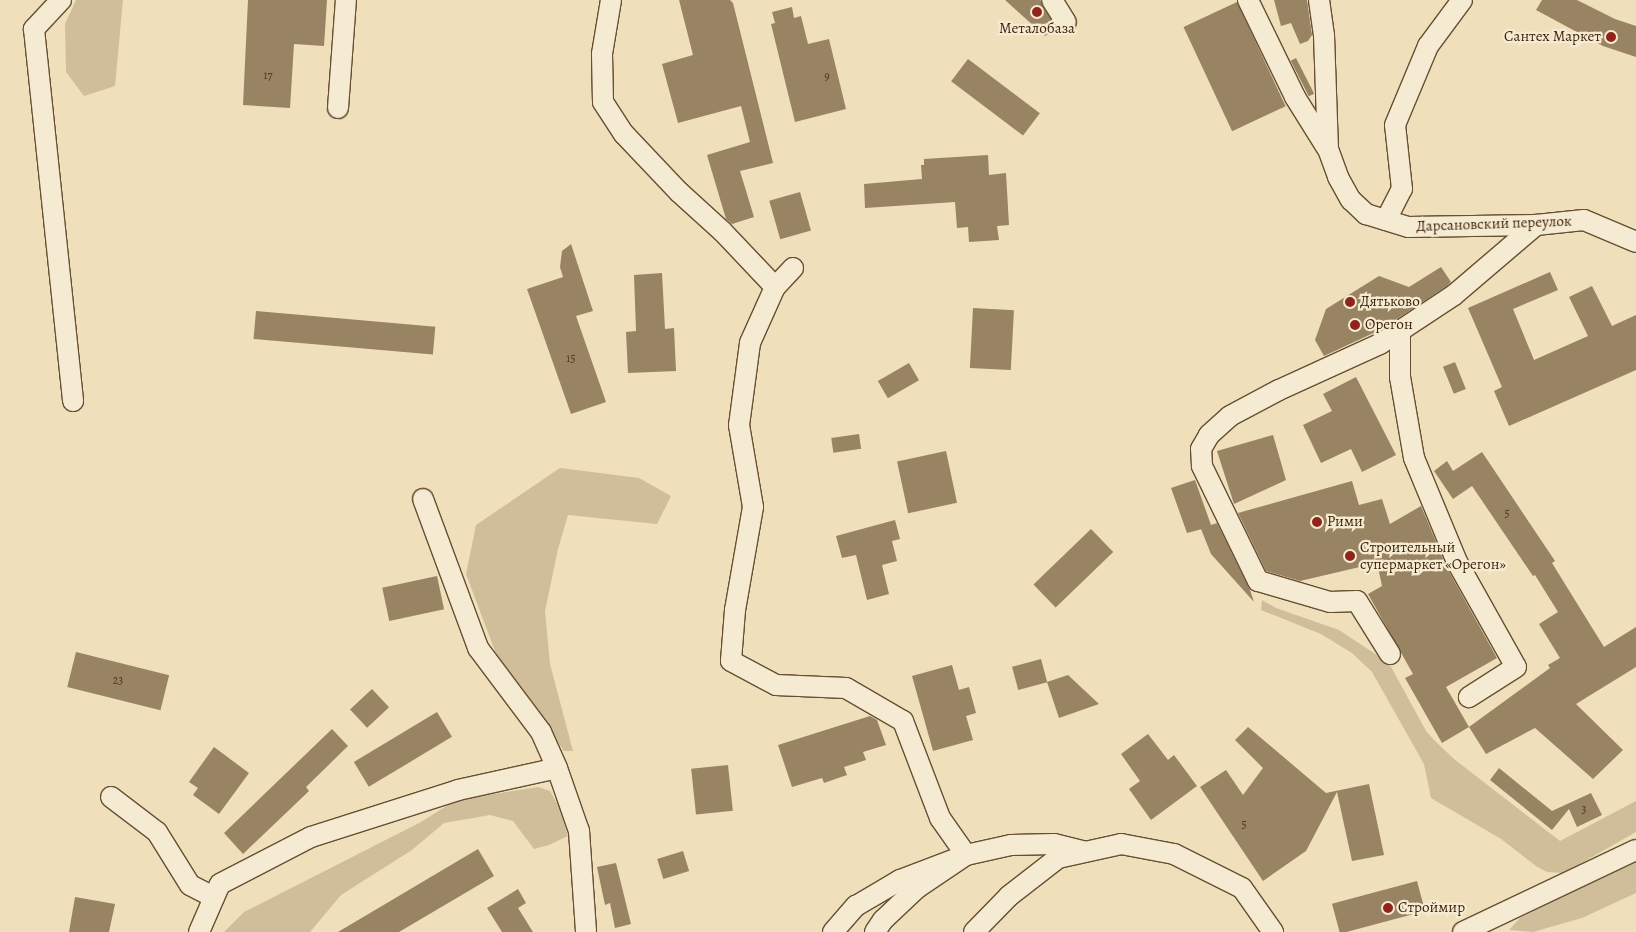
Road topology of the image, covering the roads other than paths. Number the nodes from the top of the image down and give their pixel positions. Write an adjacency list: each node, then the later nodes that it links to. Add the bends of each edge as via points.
1 (61, 0): 17 (street, via 34,29)
2 (346, 0): 9 (street)
3 (611, 0): 15 (street, via 602,54 602,102 624,134)
4 (1052, 0): 8 (street)
5 (1248, 0): 10 (street, via 1295,98)
6 (1320, 0): 10 (street, Дарсановский переулок)
7 (1462, 0): 11 (street, via 1428,46 1395,125 1402,189)
8 (1066, 22)
9 (338, 108)
10 (1328, 149): 11 (street, Дарсановский переулок, via 1351,200 1366,214)
11 (1386, 220): 12 (street, Дарсановский переулок, via 1408,227)
12 (1536, 225): 13 (street, Дарсановский переулок, via 1584,220); 16 (street, via 1454,295)
13 (1636, 242)
14 (793, 268): 15 (street)
15 (775, 287): 25 (street, via 750,343 739,425 753,507 735,610 731,661 776,685 846,688 903,721 940,818)
16 (1400, 330): 19 (street, via 1380,344 1230,416 1209,435 1202,449 1202,466 1258,581 1330,602 1357,601); 20 (street, via 1400,378 1414,458 1457,562 1516,667)
17 (73, 401)
18 (423, 499): 21 (street, via 478,648 541,732)
19 (1390, 654)
20 (1469, 697)
21 (557, 768): 26 (street, via 458,790 311,836 220,884); 28 (street, via 579,831)
22 (111, 797): 26 (street, via 157,832 190,886)
23 (1636, 850): 33 (street)
24 (1085, 852): 25 (street, via 1054,844 1011,845); 31 (street, via 1058,858 1009,896); 32 (street, via 1121,844 1174,854 1242,888)
25 (966, 855): 29 (street, via 900,880 856,906); 30 (street, via 917,888)
26 (214, 897): 27 (street)
27 (199, 932)
28 (586, 932)
29 (833, 932)
30 (875, 932)
31 (974, 932)
32 (1273, 932)
33 (1463, 932)

